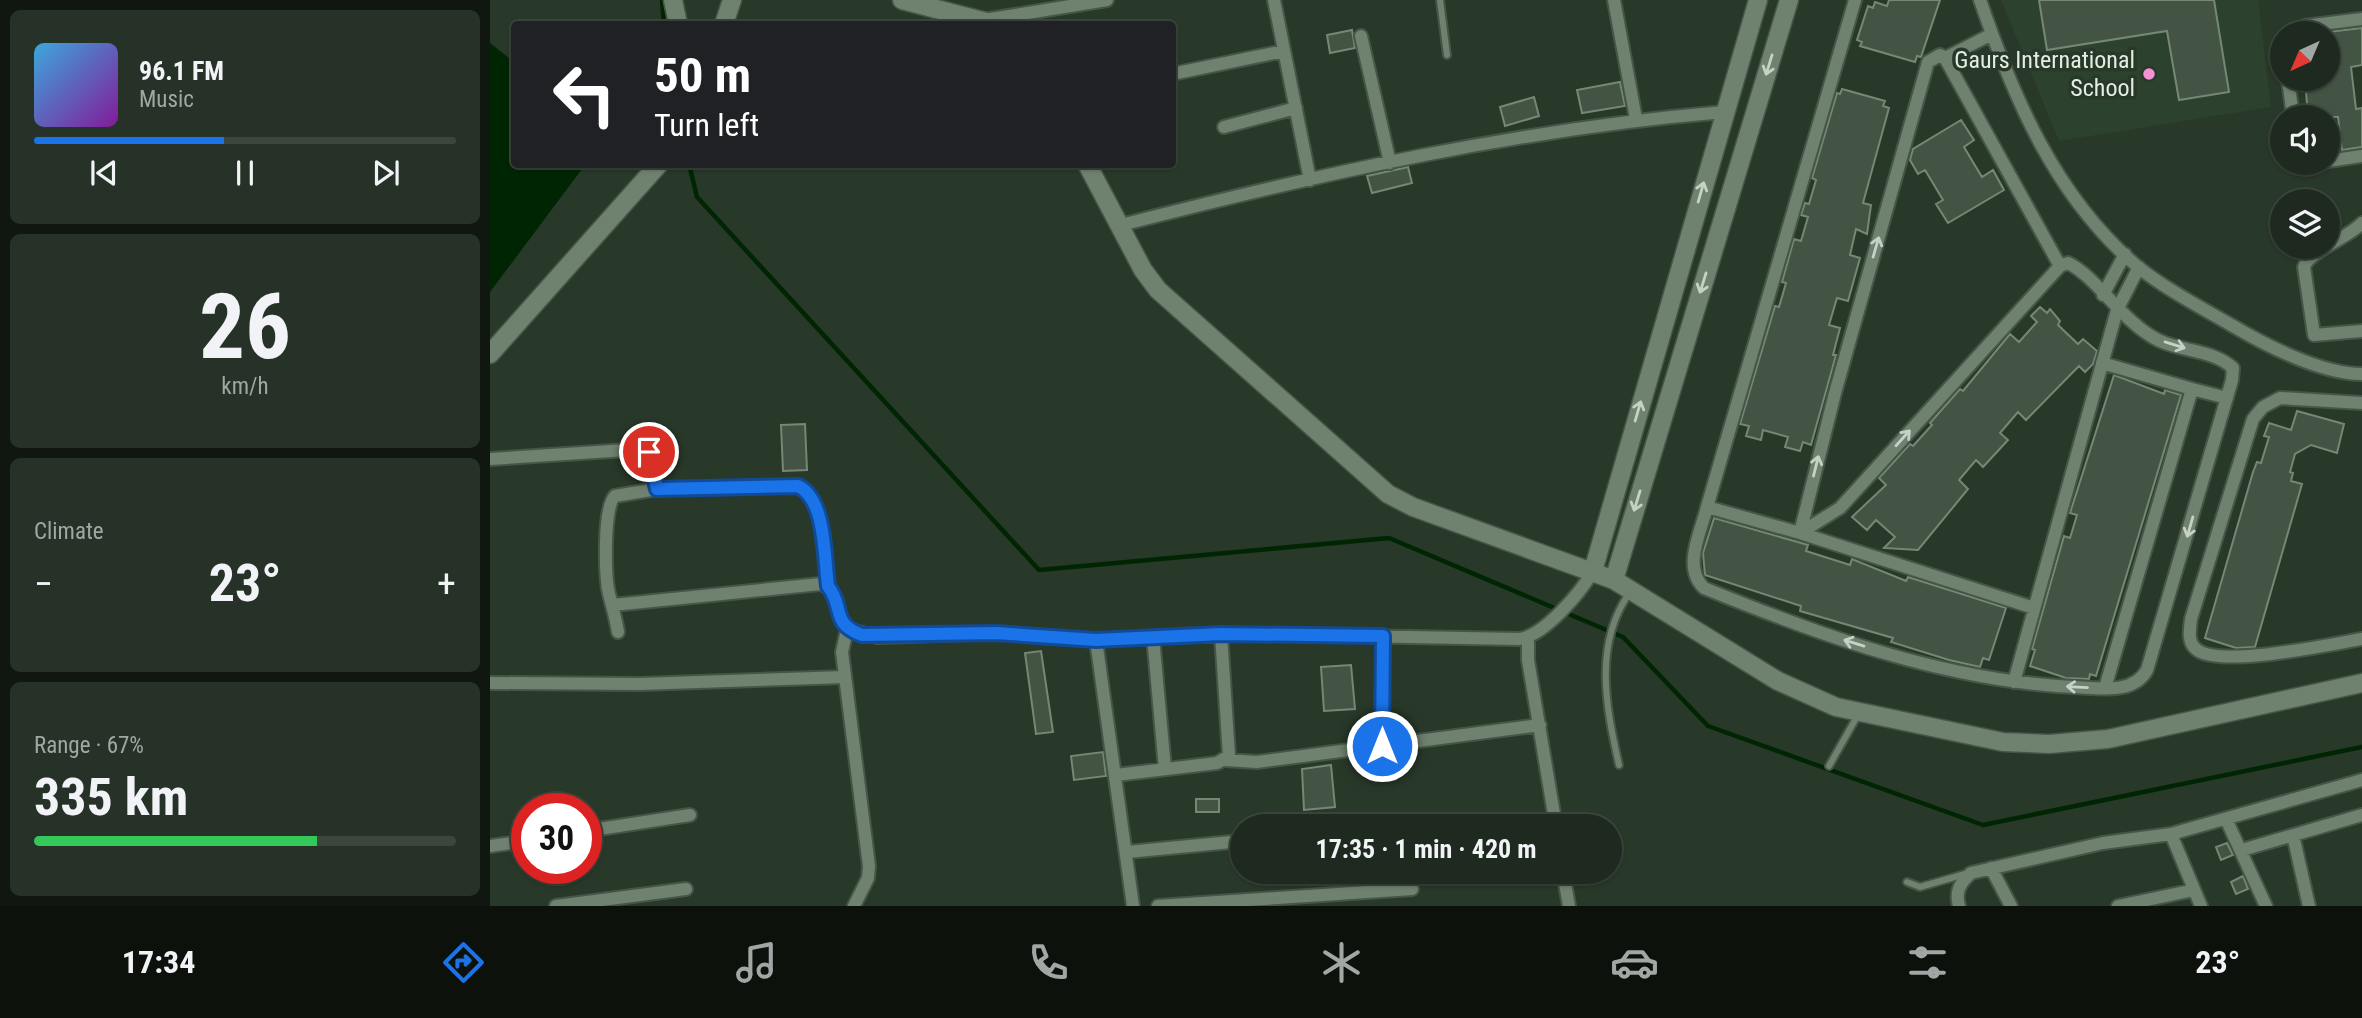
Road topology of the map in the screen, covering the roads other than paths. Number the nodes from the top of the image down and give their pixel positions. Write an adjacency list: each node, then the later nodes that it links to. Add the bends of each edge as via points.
1 (673, 0): 13 (street)
2 (732, 0): 14 (street)
3 (902, 0): 15 (street)
4 (1107, 0): 16 (street)
5 (1274, 0): 20 (street)
6 (1440, 0): 21 (lane)
7 (1614, 0): 26 (street)
8 (1758, 0): 25 (street)
9 (1789, 0): 53 (street, one-way to 53)
10 (1855, 0): 50 (street)
11 (1980, 0): 18 (street)
12 (2362, 19): 17 (street)
13 (677, 21)
14 (725, 21)
15 (985, 21)
16 (994, 21)
17 (2340, 22)
18 (1992, 34): 22 (street); 36 (street, via 2055,172 2080,208)
19 (1361, 36): 30 (street)
20 (1284, 51): 23 (street); 24 (street)
21 (1447, 55)
22 (1945, 58): 37 (street); 51 (street, one-way to 22, via 1928,62 1940,55)
23 (1176, 73)
24 (1296, 108): 27 (street); 33 (street)
25 (1724, 112): 26 (street); 52 (street, one-way to 25)
26 (1636, 120): 30 (street, via 1566,128)
27 (1224, 127)
28 (2362, 156): 29 (street)
29 (2340, 159)
30 (1390, 163): 33 (street)
31 (655, 168): 42 (street)
32 (1089, 168): 35 (street)
33 (1310, 180): 35 (street)
34 (2362, 223): 41 (street, via 2311,256 2304,267 2314,335)
35 (1121, 226): 52 (street, via 1143,270 1175,308 1388,494)
36 (2125, 254): 38 (street); 39 (street)
37 (2060, 266): 39 (street, via 2073,265); 51 (street, one-way to 37, via 1840,508)
38 (2139, 267): 40 (street); 44 (street, via 2269,347)
39 (2103, 295): 40 (street)
40 (2117, 310): 43 (street); 46 (street, one-way to 46, via 2158,340 2226,362 2233,368)
41 (2362, 331)
42 (490, 355)
43 (2102, 363): 45 (street); 57 (street)
44 (2362, 374)
45 (2192, 389): 46 (street); 70 (street)
46 (2227, 398): 70 (street, one-way to 70, via 2147,670 2134,684)
47 (2362, 403): 64 (street, via 2280,398 2253,419 2189,636 2193,648 2220,656 2278,653)
48 (490, 459): 49 (street, via 642,449 652,457)
49 (657, 489): 54 (street, via 798,486 808,490 817,503); 56 (street, via 615,496 608,505 608,586)
50 (1707, 507): 51 (street); 68 (street, one-way to 50, via 1907,659 1826,635 1704,587 1692,563)
51 (1800, 533): 57 (street)
52 (1593, 571): 53 (street); 63 (street, via 1583,589)
53 (1614, 580): 55 (street)
54 (828, 586): 56 (street); 58 (street)
55 (1630, 591): 71 (street, via 1778,681 1814,699); 75 (lane, via 1615,613 1606,644 1606,682)
56 (613, 605): 59 (street)
57 (2034, 608): 68 (street)
58 (846, 629): 65 (street, via 877,637 996,633); 66 (street, via 842,652)
59 (618, 632)
60 (1221, 634): 61 (street); 62 (street); 74 (street, via 1231,749)
61 (1383, 636): 63 (street); 73 (street)
62 (1153, 637): 65 (street); 77 (street)
63 (1528, 638): 72 (street)
64 (2362, 639)
65 (1096, 640): 78 (street)
66 (845, 677): 67 (street, via 640,684); 100 (street, via 869,866)
67 (490, 682)
68 (2014, 682): 70 (street, one-way to 68)
69 (2362, 684): 71 (street, via 2108,738 2049,744 2003,742)
70 (2105, 688)
71 (1860, 712): 76 (lane)
72 (1540, 725): 73 (street); 80 (street)
73 (1382, 746): 74 (street, via 1257,762)
74 (1225, 760): 77 (street)
75 (1619, 765)
76 (1829, 766)
77 (1165, 769): 78 (street)
78 (1116, 775): 91 (street)
79 (2362, 780): 83 (street)
80 (1554, 814)
81 (690, 815): 84 (street)
82 (2362, 815): 86 (street)
83 (2226, 819): 85 (street); 90 (street)
84 (602, 829)
85 (2171, 834): 92 (street, via 2123,839); 98 (street)
86 (2293, 835): 90 (street); 109 (street)
87 (1230, 842): 91 (street)
88 (511, 843): 89 (street)
89 (490, 846)
90 (2242, 850): 108 (street)
91 (1127, 852): 101 (street)
92 (1991, 868): 93 (street); 105 (street)
93 (1970, 873): 94 (lane, via 1920,887); 104 (street, via 1959,884)
94 (1907, 882)
95 (1565, 884): 103 (street)
96 (1412, 889): 102 (street)
97 (686, 890): 99 (street)
98 (2194, 890): 106 (street); 107 (street)
99 (556, 906)
100 (854, 906)
101 (1133, 906)
102 (1158, 906)
103 (1569, 906)
104 (1959, 906)
105 (2011, 906)
106 (2118, 906)
107 (2201, 906)
108 (2266, 906)
109 (2309, 906)

